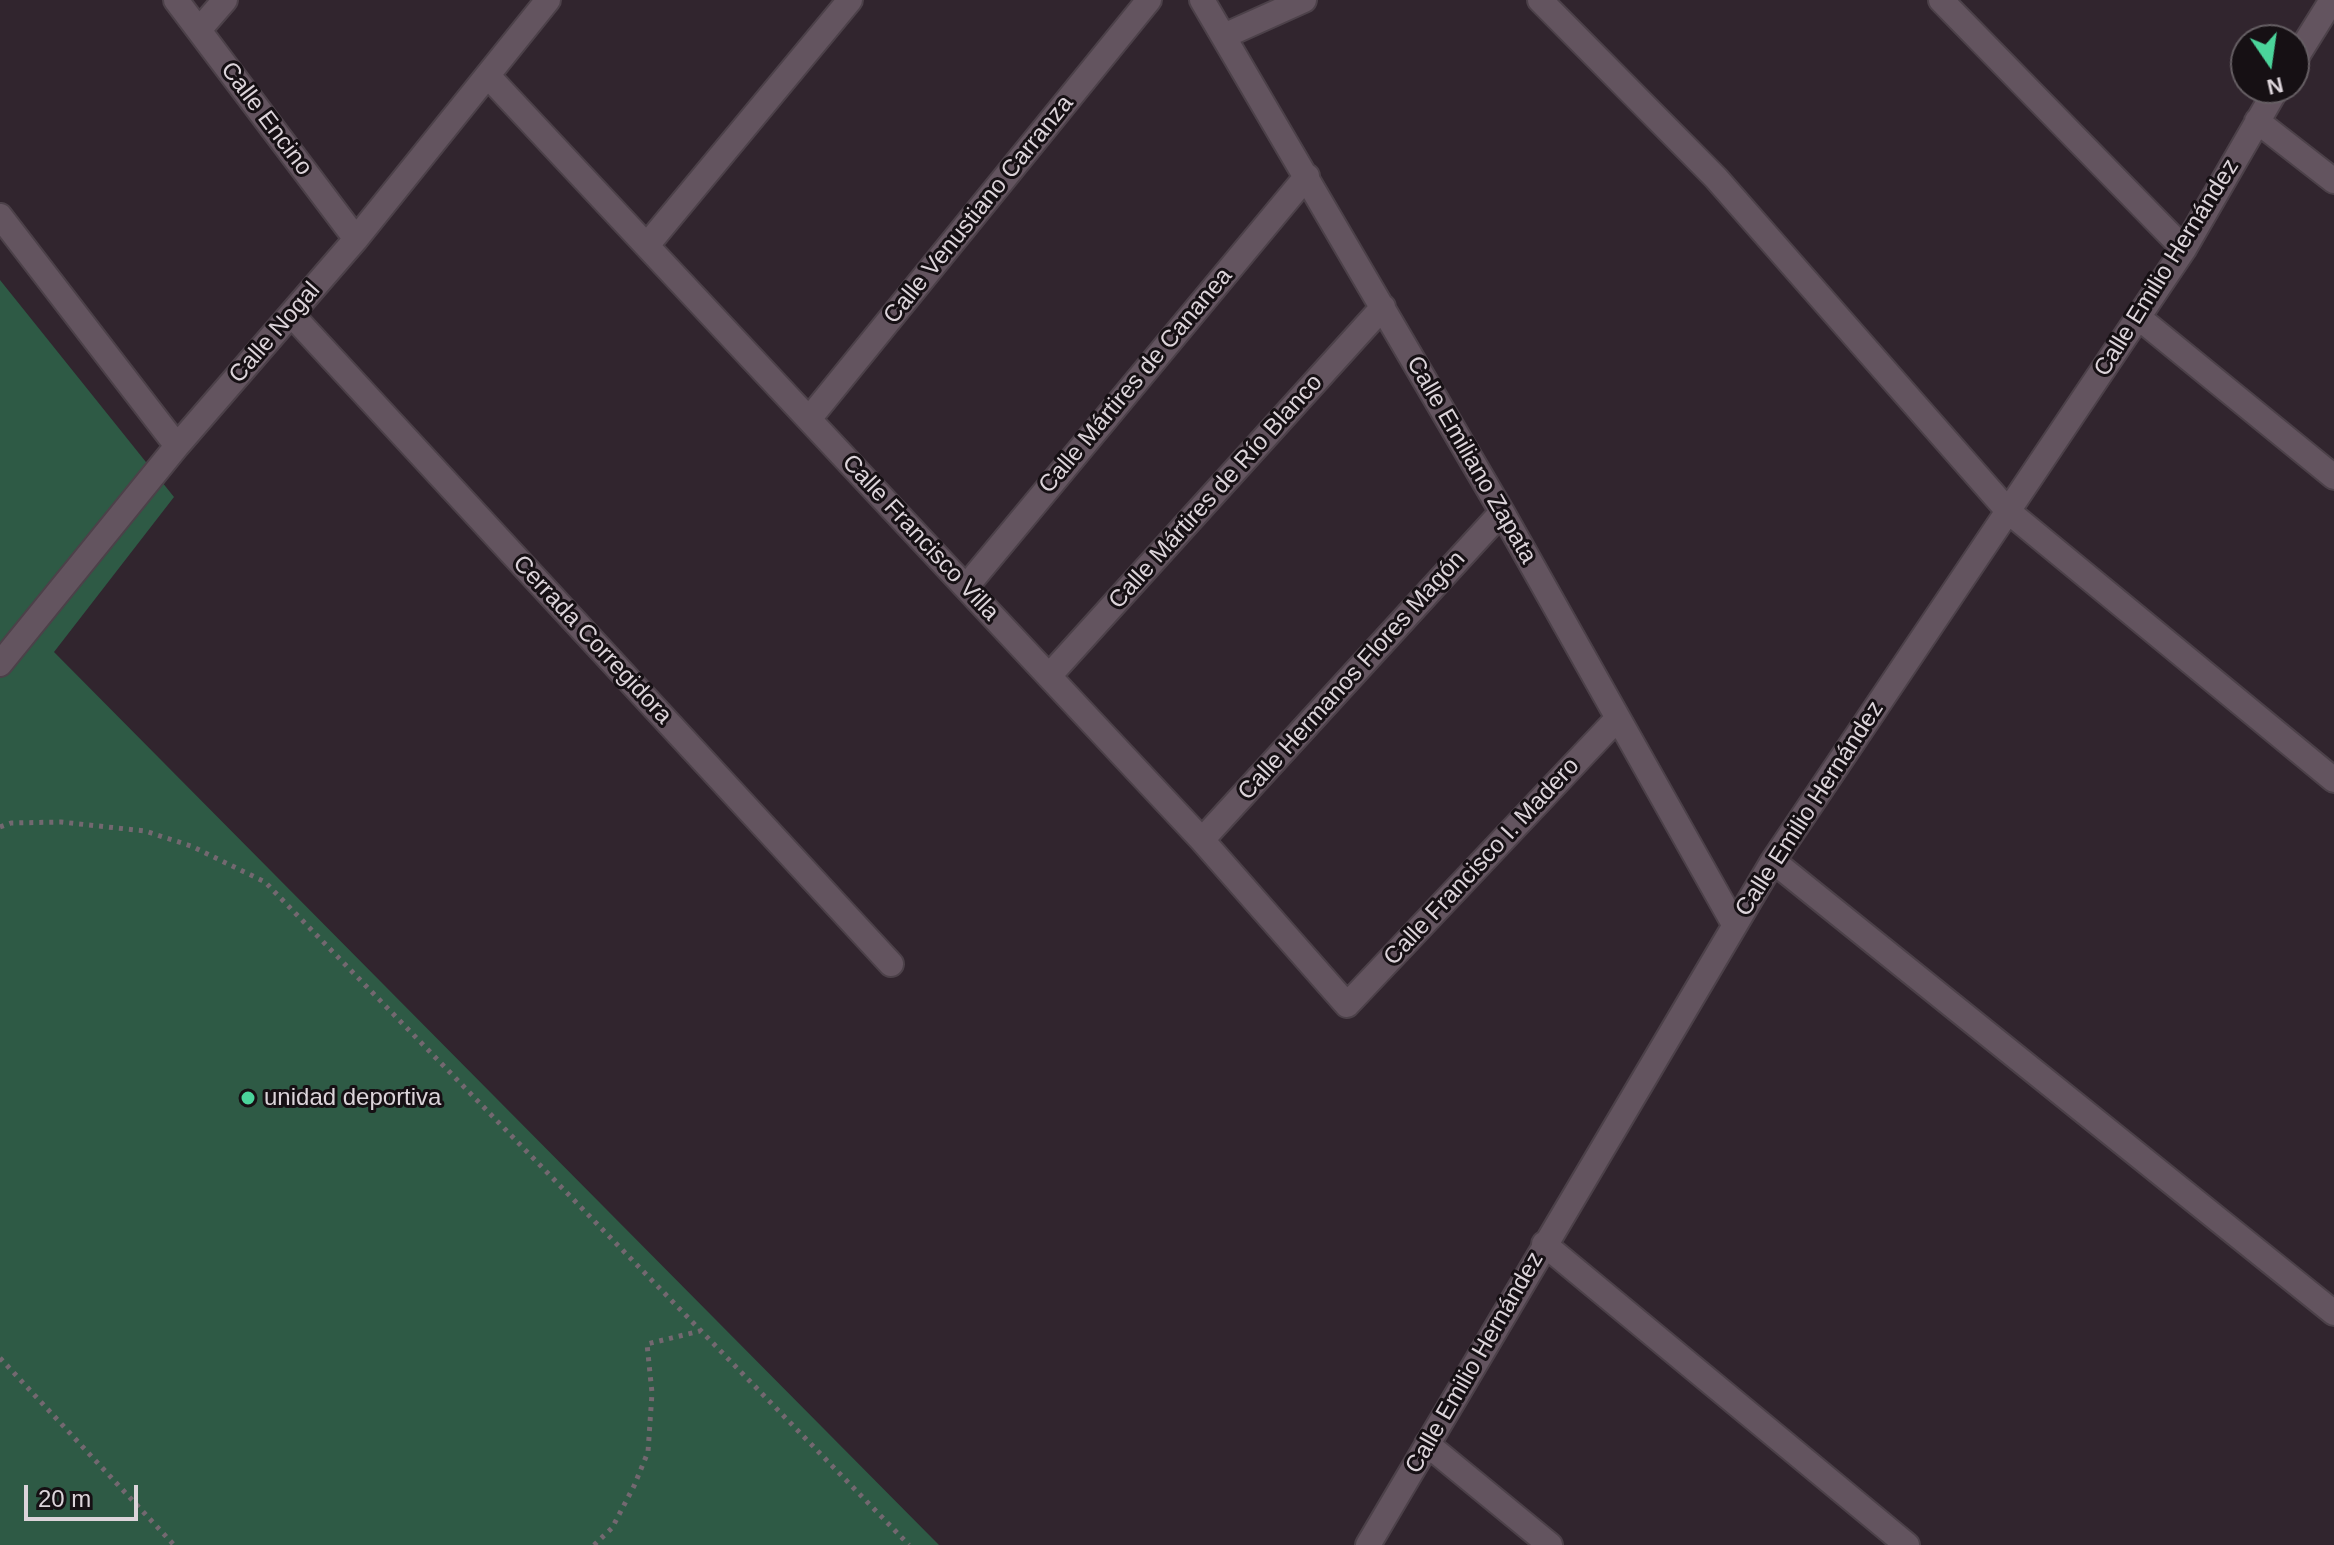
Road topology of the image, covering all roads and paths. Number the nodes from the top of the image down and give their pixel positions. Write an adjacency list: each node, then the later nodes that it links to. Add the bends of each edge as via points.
1 (176, 0): 11 (street, Calle Encino)
2 (225, 0): 11 (street)
3 (548, 0): 14 (street, Calle Nogal)
4 (850, 0): 21 (street)
5 (1149, 0): 26 (street, Calle Venustiano Carranza)
6 (1202, 0): 13 (street, Calle Emiliano Zapata)
7 (1304, 0): 13 (street)
8 (1540, 0): 30 (street, via 1716,178)
9 (1941, 0): 22 (street)
10 (2332, 0): 12 (street)
11 (199, 30): 20 (street, Calle Encino)
12 (2310, 35)
13 (1224, 36): 17 (street, Calle Emiliano Zapata)
14 (488, 76): 20 (street, Calle Nogal); 21 (street, Calle Francisco Villa)
15 (2267, 104): 16 (street, Calle Emilio Hernández)
16 (2257, 121): 18 (street); 22 (street, Calle Emilio Hernández)
17 (1307, 176): 23 (street, Calle Emiliano Zapata); 31 (street, Calle Mártires de Cananea)
18 (2334, 181)
19 (0, 216): 27 (street)
20 (356, 239): 24 (street, Calle Nogal)
21 (648, 244): 26 (street, Calle Francisco Villa)
22 (2184, 249): 25 (street, Calle Emilio Hernández)
23 (1383, 307): 29 (street, Calle Emiliano Zapata); 33 (street, Calle Mártires de Río Blanco)
24 (292, 315): 27 (street, Calle Nogal); 40 (street, Cerrada Corregidora)
25 (2138, 317): 28 (street); 30 (street, Calle Emilio Hernández)
26 (809, 419): 31 (street, Calle Francisco Villa)
27 (177, 446): 32 (street, Calle Nogal)
28 (2334, 477)
29 (1502, 512): 34 (street, Calle Emiliano Zapata); 37 (street, Calle Hermanos Flores Magón)
30 (2009, 512): 35 (street); 38 (street, Calle Emilio Hernández)
31 (966, 587): 33 (street, Calle Francisco Villa)
32 (0, 664)
33 (1049, 676): 37 (street, Calle Francisco Villa)
34 (1617, 719): 39 (street, Calle Emiliano Zapata); 41 (street, Calle Francisco I. Madero)
35 (2334, 780)
36 (0, 827): 44 (path, via 61,822 145,831 191,846 265,882)
37 (1202, 840): 41 (street, Calle Francisco Villa)
38 (1773, 861): 39 (street, Calle Emilio Hernández); 43 (street)
39 (1734, 924): 42 (street, Calle Emilio Hernández)
40 (891, 964)
41 (1347, 1005)
42 (1544, 1244): 46 (street, Calle Emilio Hernández); 52 (street)
43 (2334, 1313)
44 (700, 1330): 48 (path, via 647,1344 652,1393 648,1452 612,1528); 49 (path)
45 (0, 1358): 47 (path)
46 (1427, 1444): 50 (street, Calle Emilio Hernández); 51 (street)
47 (174, 1545)
48 (594, 1545)
49 (909, 1545)
50 (1368, 1545)
51 (1550, 1545)
52 (1907, 1545)

